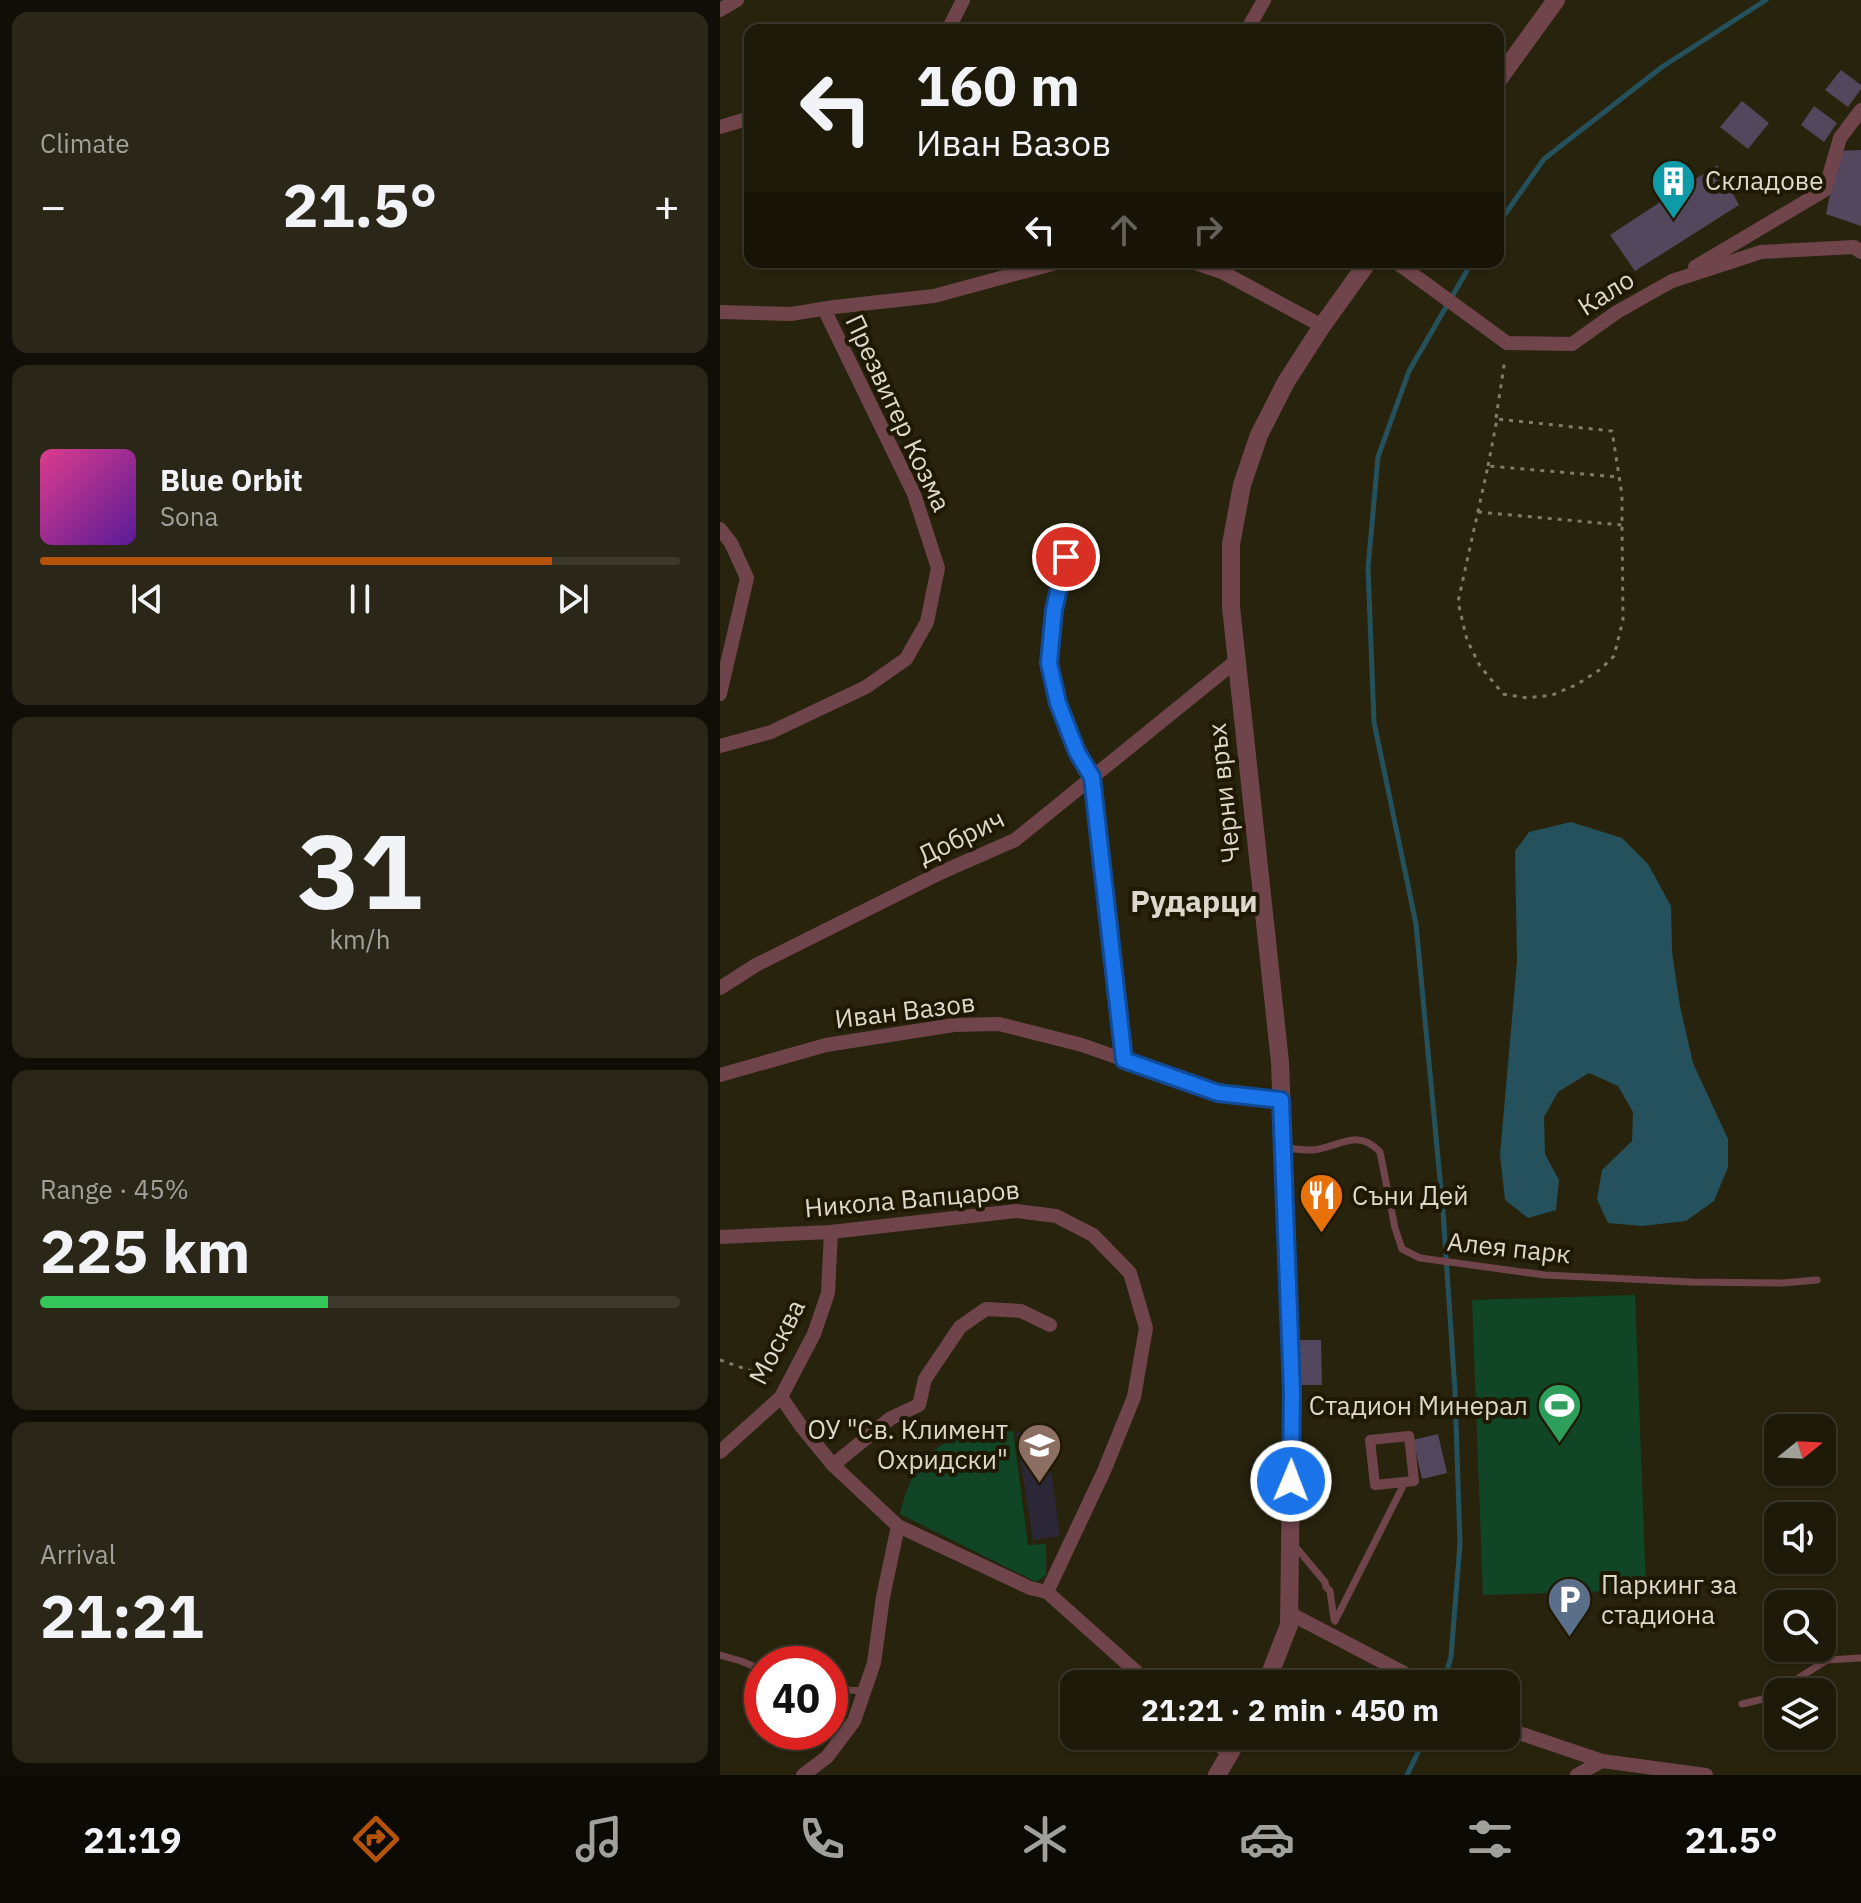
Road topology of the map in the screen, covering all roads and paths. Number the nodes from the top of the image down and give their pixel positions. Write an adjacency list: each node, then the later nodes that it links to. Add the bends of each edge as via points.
1 (737, 0): 5 (street)
2 (963, 0): 6 (street)
3 (1264, 0): 7 (street)
4 (1556, 0): 8 (street)
5 (720, 10)
6 (951, 24)
7 (1250, 24)
8 (1504, 72)
9 (1861, 110): 17 (street, via 1840,138 1825,190)
10 (744, 120): 11 (street)
11 (720, 127)
12 (1861, 252): 17 (street, Кало, via 1854,247 1761,252)
13 (1038, 268): 18 (street, via 934,296)
14 (1209, 268): 20 (street)
15 (1364, 268): 20 (street, Черни връх)
16 (1404, 268): 21 (street)
17 (1672, 281): 21 (street, Кало, via 1572,344)
18 (824, 309): 19 (street, via 791,314); 32 (street, Презвитер Козма, via 914,494 938,568 927,622 906,659 866,687 771,732)
19 (720, 312)
20 (1322, 326): 29 (street, Черни връх, via 1259,435 1242,485 1231,544)
21 (1507, 343): 22 (path)
22 (1495, 421): 23 (path); 24 (path, via 1612,431)
23 (1488, 466): 24 (path); 25 (path)
24 (1619, 477): 26 (path)
25 (1478, 512): 26 (path); 26 (path, via 1458,602 1467,640 1503,694 1527,698 1576,685 1614,656 1623,620)
26 (1622, 525)
27 (720, 529): 30 (street, via 747,578)
28 (1066, 557): 33 (street, via 1049,663 1058,703)
29 (1236, 661): 33 (street, Добрич); 37 (street, Черни връх)
30 (724, 663): 31 (street)
31 (720, 694)
32 (720, 746)
33 (1092, 777): 34 (street, Добрич, via 1015,840 756,965); 35 (street)
34 (720, 988)
35 (1124, 1060): 36 (street, Иван Вазов, via 999,1024 954,1025 826,1045); 37 (street, Иван Вазов, via 1218,1093)
36 (720, 1075)
37 (1281, 1100): 38 (street, Черни връх)
38 (1283, 1148): 41 (lane, Алея парк, via 1313,1150 1357,1139 1373,1144 1380,1152 1402,1249 1420,1258 1545,1275 1691,1282); 49 (street, Черни връх, via 1292,1392)
39 (831, 1232): 40 (street, Никола Вапцаров); 44 (street, Москва, via 828,1293 814,1334); 50 (street, Никола Вапцаров, via 1016,1211 1056,1216 1093,1235 1130,1273 1146,1328 1134,1397)
40 (720, 1237)
41 (1817, 1280)
42 (1050, 1325): 46 (street, via 1021,1311 986,1309 960,1327 925,1379 919,1405 891,1418)
43 (720, 1360): 44 (path, via 763,1375)
44 (781, 1397): 45 (street, Москва); 46 (street)
45 (720, 1452)
46 (833, 1465): 48 (street)
47 (1405, 1482): 47 (street, via 1414,1481 1409,1436 1370,1440 1375,1485); 49 (lane, via 1335,1621 1325,1582)
48 (898, 1526): 50 (street); 59 (street, via 874,1663)
49 (1290, 1541): 51 (street, Черни връх)
50 (1047, 1592): 55 (street)
51 (1289, 1613): 56 (street, Черни връх); 57 (street)
52 (720, 1655): 54 (lane)
53 (1861, 1658): 60 (lane, via 1827,1660 1767,1698)
54 (744, 1662)
55 (1134, 1670)
56 (1271, 1670)
57 (1398, 1670)
58 (848, 1690): 59 (lane)
59 (864, 1691): 66 (street, via 854,1721 827,1757)
60 (1742, 1704)
61 (1520, 1733): 65 (street)
62 (1225, 1750): 64 (street)
63 (1231, 1750): 64 (street)
64 (1229, 1754): 67 (street)
65 (1602, 1761): 68 (street); 69 (street)
66 (803, 1775)
67 (1217, 1775)
68 (1577, 1775)
69 (1706, 1775)

